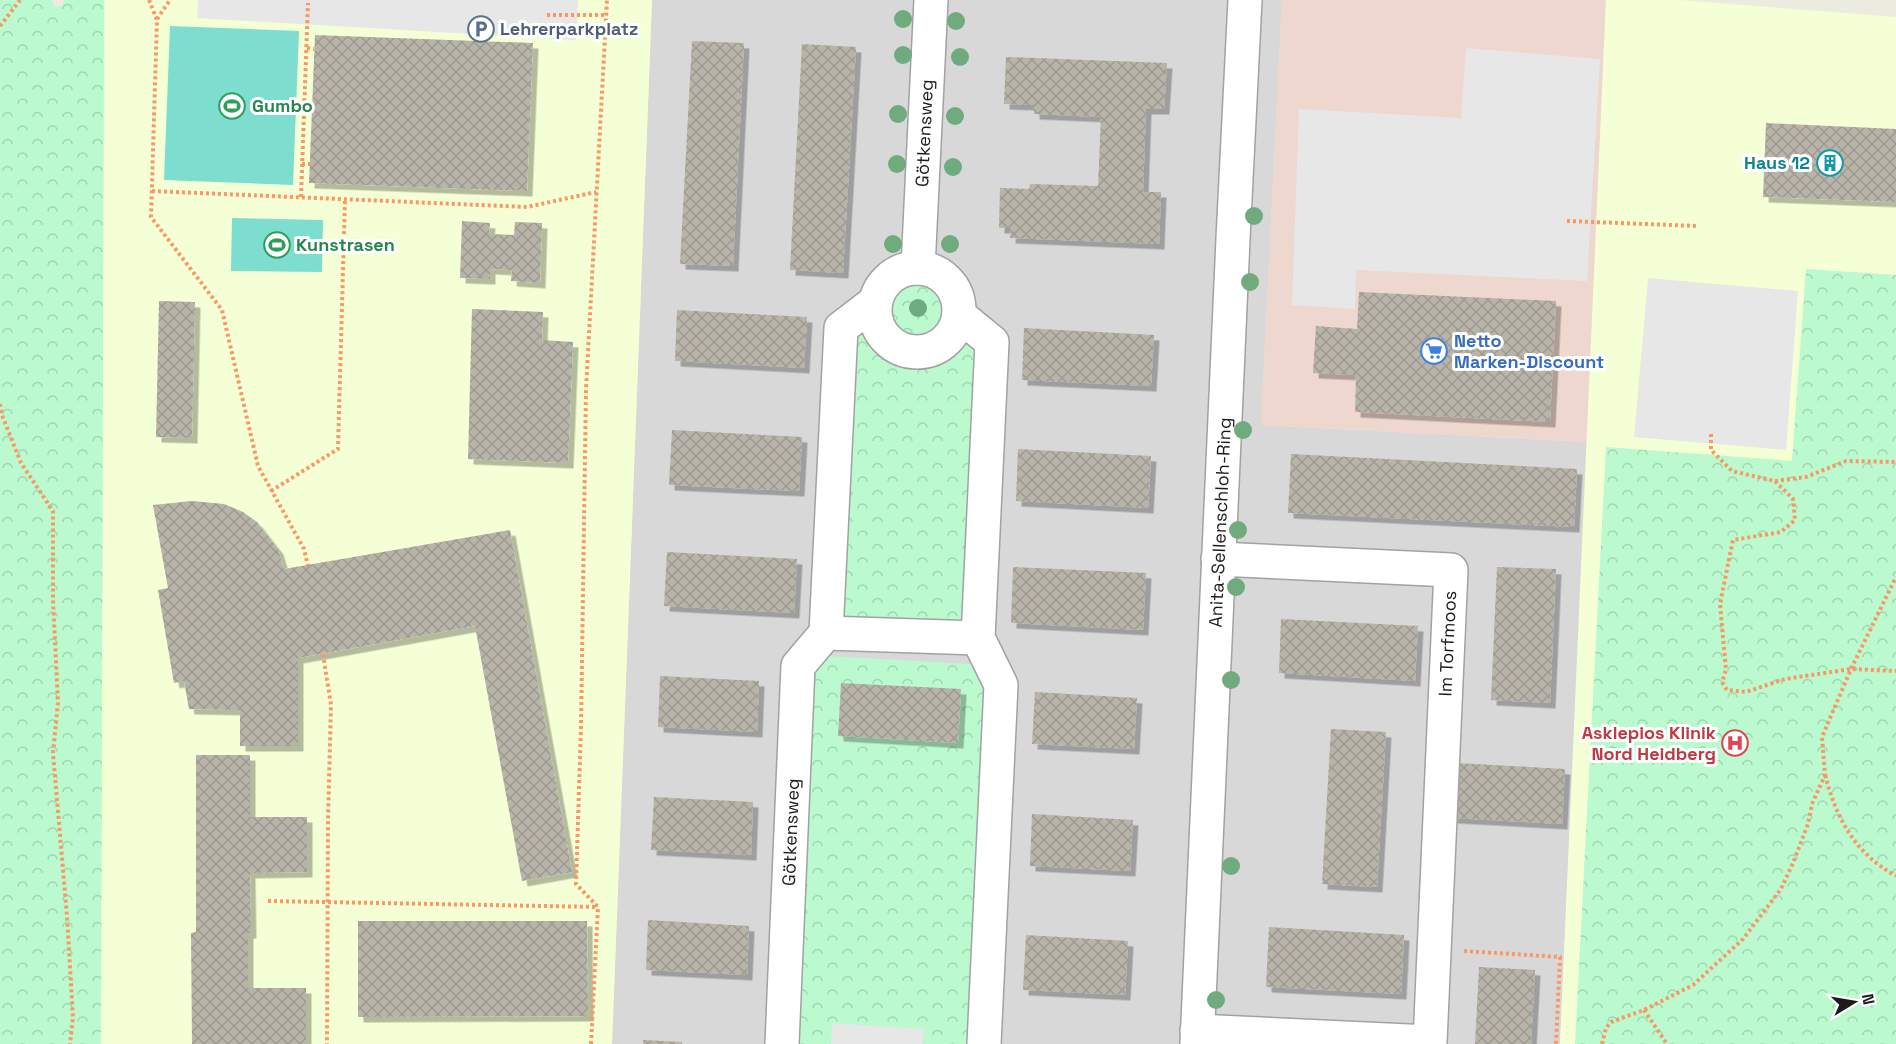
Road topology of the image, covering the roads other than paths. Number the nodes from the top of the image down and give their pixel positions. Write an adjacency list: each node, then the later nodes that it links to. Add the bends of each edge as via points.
1 (931, 0): 3 (street, Götkensweg)
2 (1245, 0): 6 (street, Anita-Sellenschloh-Ring)
3 (918, 268): 4 (street, via 895,273); 5 (street, via 944,277 959,301)
4 (875, 302): 5 (street, via 875,315 886,340 910,352 930,350 948,340); 7 (street, via 841,328)
5 (959, 315): 8 (street, via 992,342)
6 (1218, 559): 9 (street, Anita-Sellenschloh-Ring); 9 (street, Im Torfmoos, via 1450,570 1430,1042)
7 (826, 633): 8 (street); 10 (street, Götkensweg, via 798,666)
8 (978, 638): 11 (street, via 1001,685)
9 (1197, 1037)
10 (782, 1044)
11 (984, 1044)

